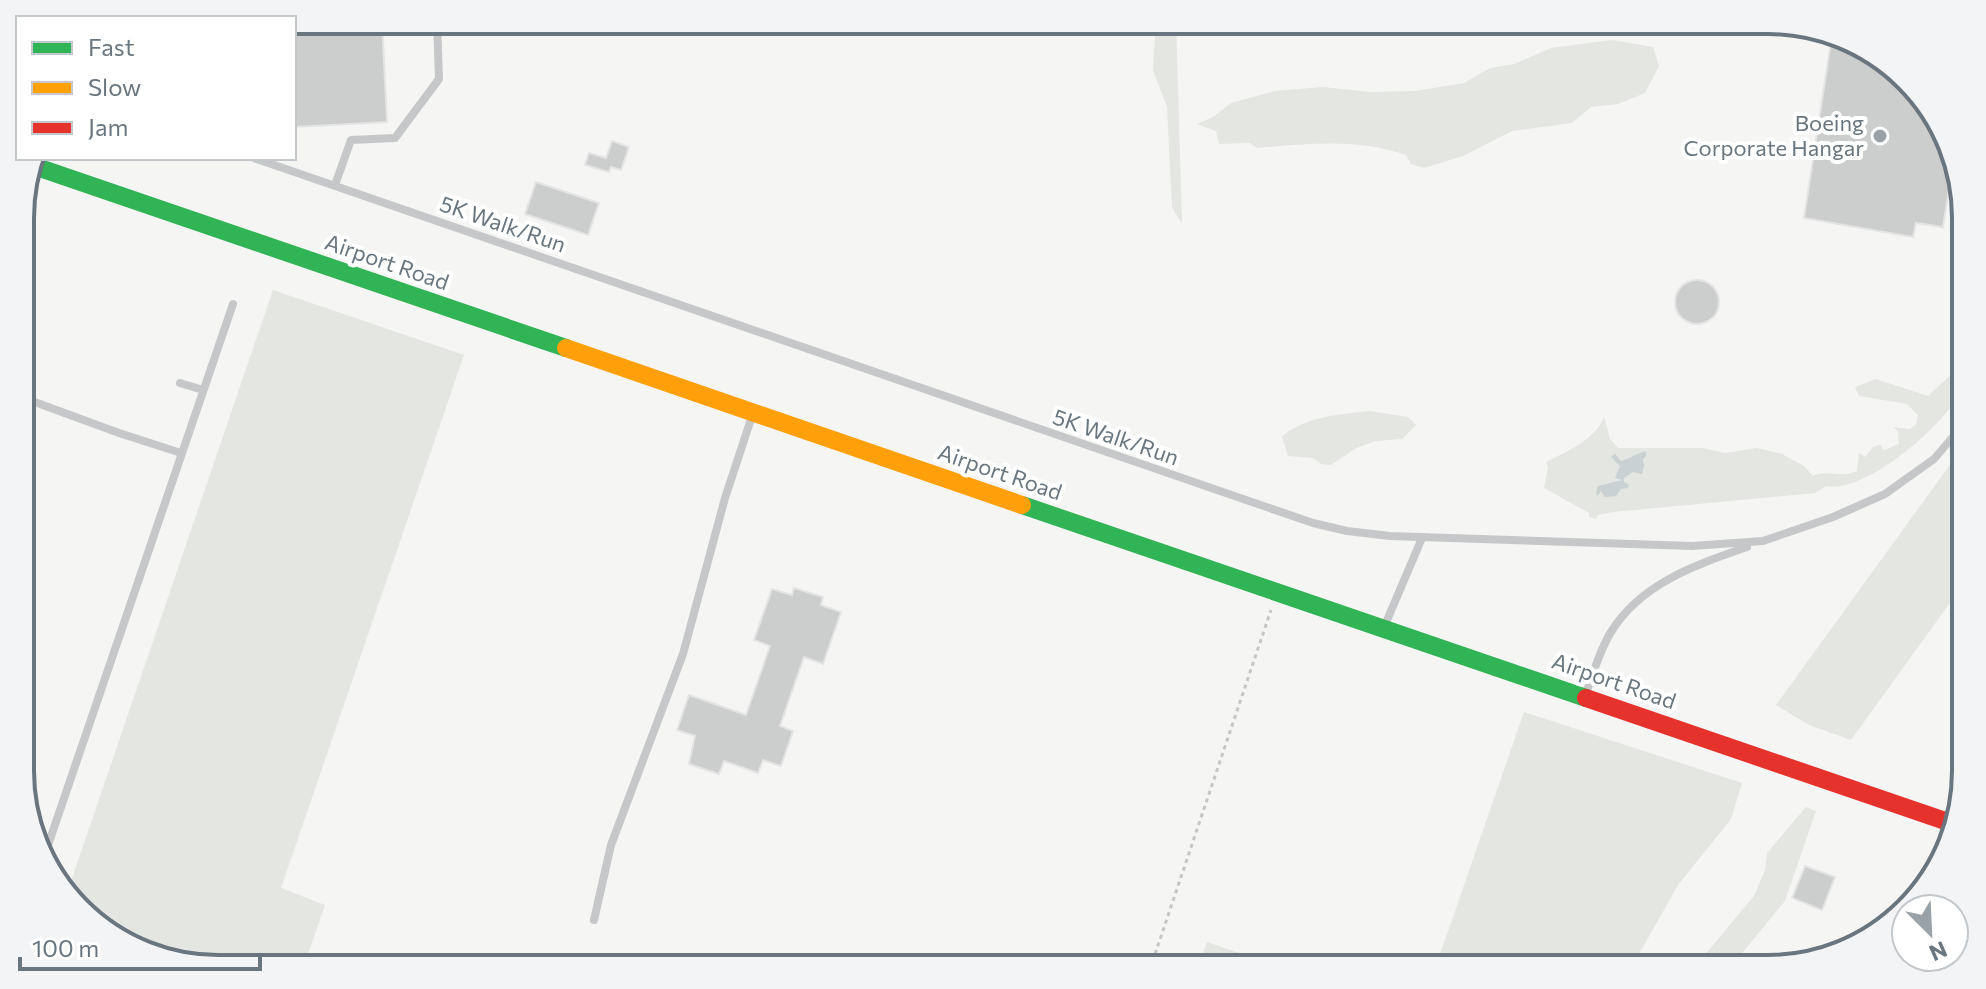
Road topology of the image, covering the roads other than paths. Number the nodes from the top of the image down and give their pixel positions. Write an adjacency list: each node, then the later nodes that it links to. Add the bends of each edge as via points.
1 (437, 34): 4 (lane, via 439,79 395,138 351,140)
2 (260, 160): 4 (lane, 5K Walk/Run)
3 (41, 168): 9 (main road, Airport Road)
4 (335, 185): 12 (lane, 5K Walk/Run, via 1313,523)
5 (233, 304): 7 (lane)
6 (180, 383): 7 (lane)
7 (203, 390): 11 (lane)
8 (34, 402): 11 (lane)
9 (753, 412): 14 (main road, Airport Road); 18 (lane, via 683,654 611,845)
10 (1952, 438): 13 (lane, 5K Walk/Run, via 1934,459 1885,494)
11 (181, 453): 17 (lane)
12 (1422, 538): 13 (lane, 5K Walk/Run, via 1692,546); 14 (lane)
13 (1763, 541): 15 (lane, via 1679,574 1640,597 1610,633)
14 (1384, 628): 15 (main road, Airport Road)
15 (1585, 696): 16 (main road, Airport Road)
16 (1944, 821)
17 (49, 843)
18 (594, 920)

